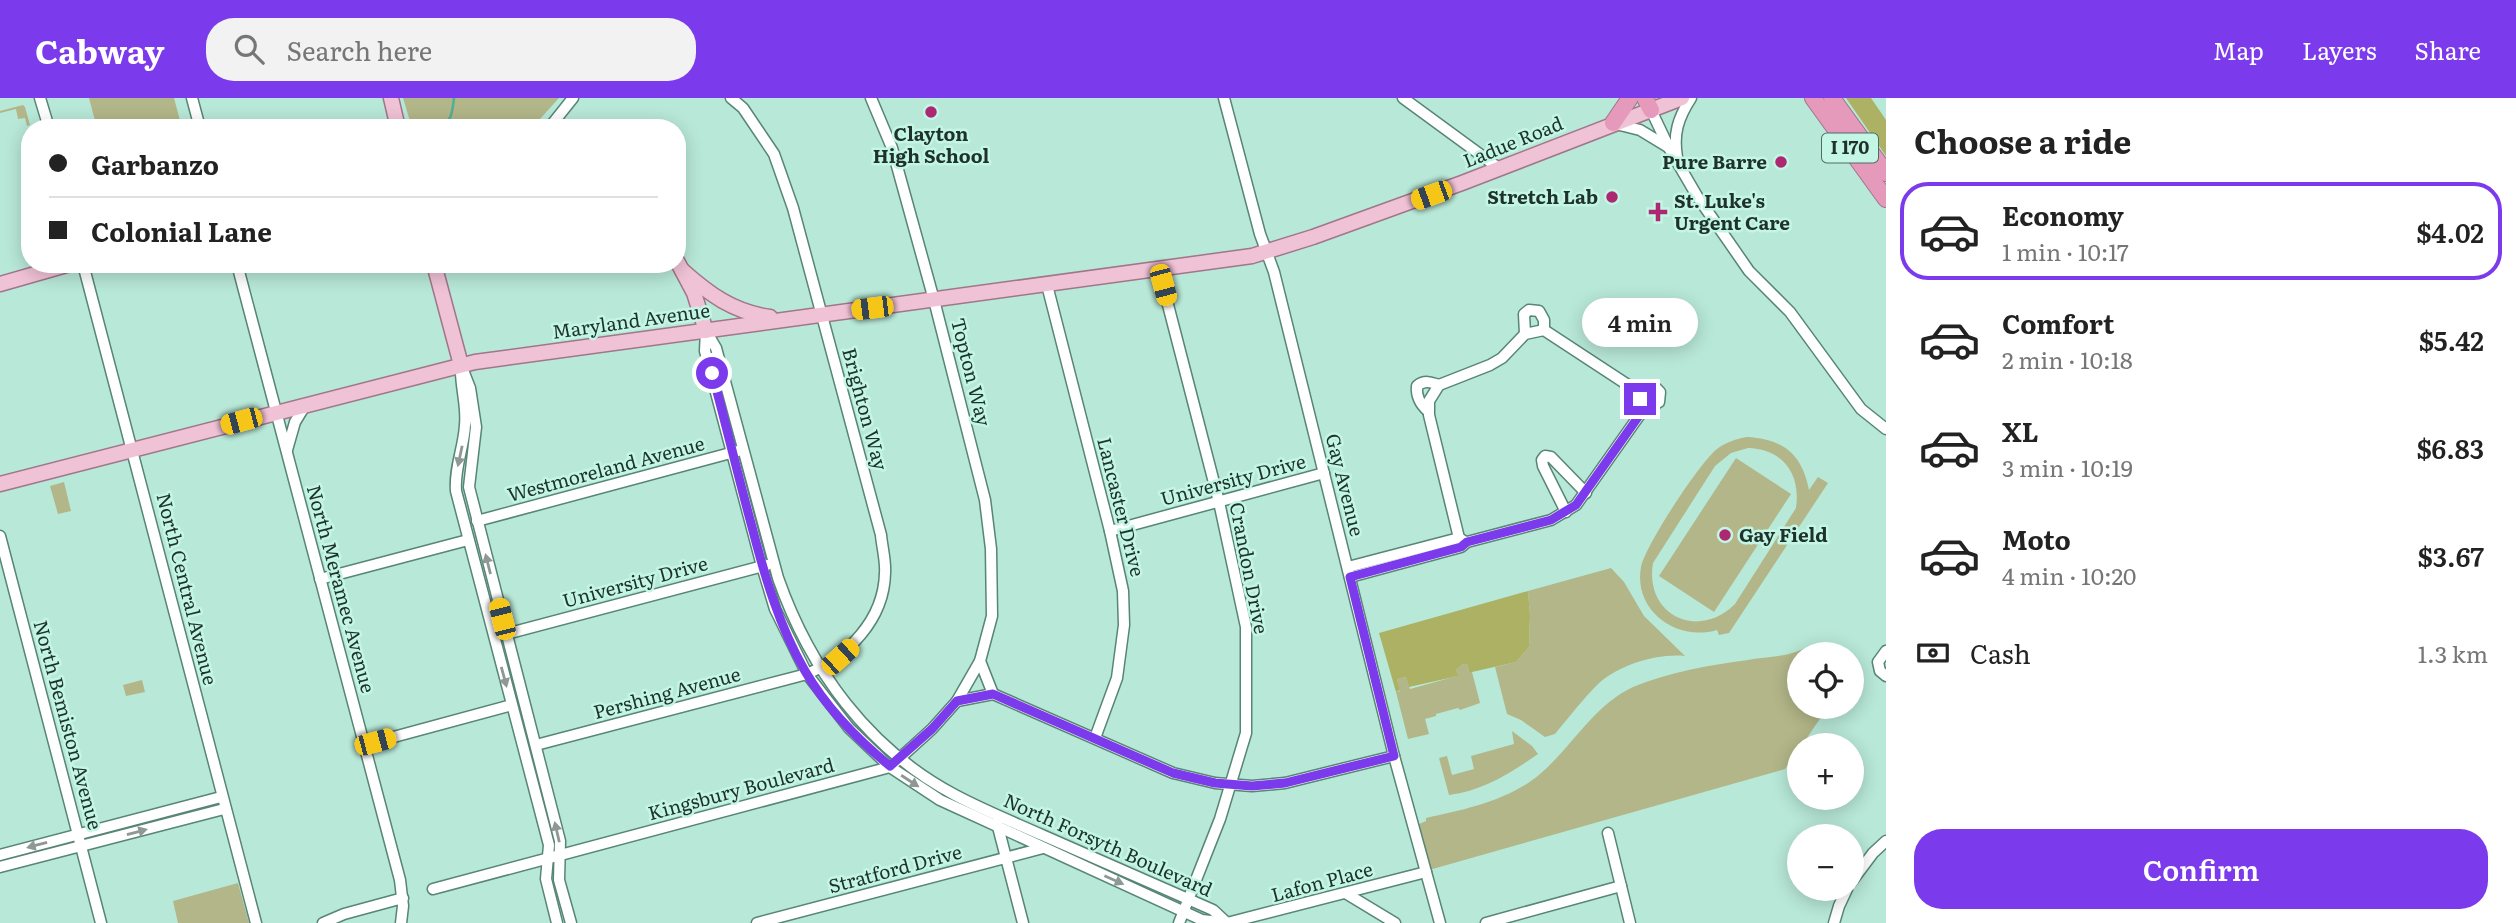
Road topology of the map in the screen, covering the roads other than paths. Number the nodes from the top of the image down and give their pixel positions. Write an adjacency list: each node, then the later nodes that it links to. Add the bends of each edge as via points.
1 (40, 98): 15 (street)
2 (192, 98): 16 (street)
3 (391, 98): 17 (main road)
4 (573, 98): 18 (street)
5 (731, 98): 36 (street, Brighton Way, via 774,154)
6 (871, 98): 35 (street, Topton Way, via 892,148)
7 (1224, 98): 25 (street, Gay Avenue)
8 (1403, 98): 22 (street)
9 (1630, 98): 19 (highway)
10 (1682, 98): 14 (main road, Ladue Road)
11 (1691, 98): 21 (street, via 1676,128)
12 (1813, 98): 24 (highway, I 170)
13 (1832, 98): 23 (highway, I 170)
14 (1648, 102): 19 (main road, Ladue Road); 20 (street)
15 (46, 119)
16 (198, 119)
17 (396, 119)
18 (556, 119)
19 (1614, 123): 20 (street, via 1640,130); 22 (main road, Ladue Road)
20 (1669, 148): 21 (street)
21 (1678, 164): 48 (street, via 1749,271 1790,312 1861,409)
22 (1500, 169): 25 (main road, Ladue Road)
23 (1886, 173)
24 (1886, 200)
25 (1273, 251): 26 (main road, Maryland Avenue); 52 (street, Gay Avenue)
26 (1159, 270): 34 (main road, Maryland Avenue); 55 (street, Crandon Drive)
27 (686, 271): 37 (main road, via 729,306)
28 (38, 273): 33 (main road)
29 (85, 273): 49 (street, North Central Avenue)
30 (239, 273): 45 (street, North Meramec Avenue)
31 (436, 273): 41 (main road)
32 (684, 273): 39 (main road)
33 (0, 284)
34 (1047, 285): 35 (main road, Maryland Avenue); 58 (street, Lancaster Drive)
35 (934, 300): 36 (main road, Maryland Avenue); 68 (street, Topton Way, via 987,512 992,616)
36 (822, 314): 37 (main road, Maryland Avenue); 69 (street, Brighton Way, via 881,535 886,573 878,606 861,635 840,657)
37 (789, 319): 39 (main road, Maryland Avenue)
38 (1545, 330): 40 (street); 40 (street, via 1539,311 1529,310 1524,314); 43 (street)
39 (706, 331): 41 (main road, Maryland Avenue); 50 (street, North Forsyth Boulevard, via 705,351)
40 (1525, 334): 42 (street, via 1502,358)
41 (461, 365): 44 (main road, Maryland Avenue); 57 (street, via 474,406 469,482); 60 (street, one-way to 60, via 465,426 456,485)
42 (1439, 385): 46 (street); 46 (street, via 1417,386 1416,393)
43 (1634, 389): 47 (street); 47 (street, via 1655,387 1660,392 1659,402)
44 (306, 404): 45 (main road, Maryland Avenue); 51 (street, via 295,422)
45 (276, 411): 49 (main road, Maryland Avenue); 51 (street, North Meramec Avenue)
46 (1428, 411): 61 (street)
47 (1641, 413): 54 (street)
48 (1886, 429)
49 (134, 450): 53 (main road, Maryland Avenue); 82 (street, North Central Avenue)
50 (738, 451): 57 (street, Westmoreland Avenue); 62 (street, North Forsyth Boulevard); 63 (street, North Forsyth Boulevard)
51 (287, 453): 65 (street, North Meramec Avenue)
52 (1324, 473): 55 (street, University Drive); 64 (street, Gay Avenue)
53 (0, 484)
54 (1586, 493): 56 (street); 56 (street, via 1545,456 1543,466)
55 (1219, 502): 58 (street, University Drive); 81 (street, Crandon Drive, via 1246,627 1245,733)
56 (1566, 512): 61 (street, via 1551,520)
57 (477, 521): 66 (street, one-way to 57)
58 (1110, 531): 75 (street, Lancaster Drive, via 1123,591 1124,625 1116,678)
59 (0, 536): 87 (street, North Bemiston Avenue)
60 (468, 540): 65 (street); 74 (street, one-way to 74)
61 (1463, 540): 64 (street, via 1461,547 1441,547)
62 (774, 563): 63 (street, University Drive); 69 (street, North Forsyth Boulevard, via 797,626)
63 (762, 566): 66 (street, University Drive); 70 (street, North Forsyth Boulevard, via 782,625)
64 (1349, 572): 78 (street, Gay Avenue)
65 (320, 579): 76 (street, North Meramec Avenue)
66 (506, 634): 77 (street)
67 (1886, 650): 71 (street, via 1878,662)
68 (981, 661): 72 (street); 73 (street, Topton Way)
69 (820, 668): 70 (street, Brighton Way); 79 (street, North Forsyth Boulevard, via 855,715)
70 (807, 674): 77 (street, Pershing Avenue); 80 (street, North Forsyth Boulevard, via 849,728)
71 (1886, 676)
72 (993, 694): 73 (street); 75 (street)
73 (957, 701): 79 (street, Kingsbury Boulevard)
74 (512, 705): 76 (street); 92 (street)
75 (1095, 738): 81 (street, via 1173,773)
76 (364, 745): 100 (street, North Meramec Avenue)
77 (536, 745): 92 (street, one-way to 77, via 559,841)
78 (1394, 756): 81 (street, via 1285,783); 96 (street, Gay Avenue)
79 (899, 758): 80 (street, Kingsbury Boulevard); 84 (street, North Forsyth Boulevard, via 936,784)
80 (890, 766): 85 (street, North Forsyth Boulevard, one-way to 85, via 940,800); 92 (street, Kingsbury Boulevard)
81 (1231, 785): 101 (street, Crandon Drive)
82 (221, 797): 83 (street, North Central Avenue); 87 (street)
83 (224, 809): 89 (street, one-way to 83); 105 (street, North Central Avenue)
84 (994, 814): 85 (street); 101 (street, North Forsyth Boulevard)
85 (998, 828): 90 (street, North Forsyth Boulevard); 93 (street)
86 (1608, 833): 97 (street)
87 (78, 834): 89 (street, North Bemiston Avenue); 91 (street, one-way to 91)
88 (1886, 841): 94 (street)
89 (82, 846): 95 (street); 104 (street, North Bemiston Avenue)
90 (1043, 848): 93 (street, Stratford Drive); 103 (street, North Forsyth Boulevard, one-way to 103)
91 (0, 855)
92 (554, 858): 98 (street, Kingsbury Boulevard); 108 (street, via 546,879); 109 (street)
93 (1005, 858): 110 (street, Stratford Drive); 111 (street)
94 (1864, 865)
95 (0, 867)
96 (1426, 872): 99 (street, Lafon Place); 115 (street, Gay Avenue)
97 (1621, 886): 116 (street); 117 (street)
98 (433, 889)
99 (1347, 894): 113 (street, Lafon Place); 114 (street)
100 (402, 898): 106 (street); 107 (street, North Meramec Avenue)
101 (1187, 899): 103 (street, Crandon Drive); 113 (street, North Forsyth Boulevard, via 1213,910)
102 (1841, 901): 118 (street)
103 (1182, 911): 112 (street, Crandon Drive); 113 (street, North Forsyth Boulevard, via 1202,920)
104 (102, 923)
105 (256, 923)
106 (323, 923)
107 (401, 923)
108 (557, 923)
109 (571, 923)
110 (757, 923)
111 (1023, 923)
112 (1179, 923)
113 (1227, 923)
114 (1395, 923)
115 (1440, 923)
116 (1486, 923)
117 (1630, 923)
118 (1834, 923)

